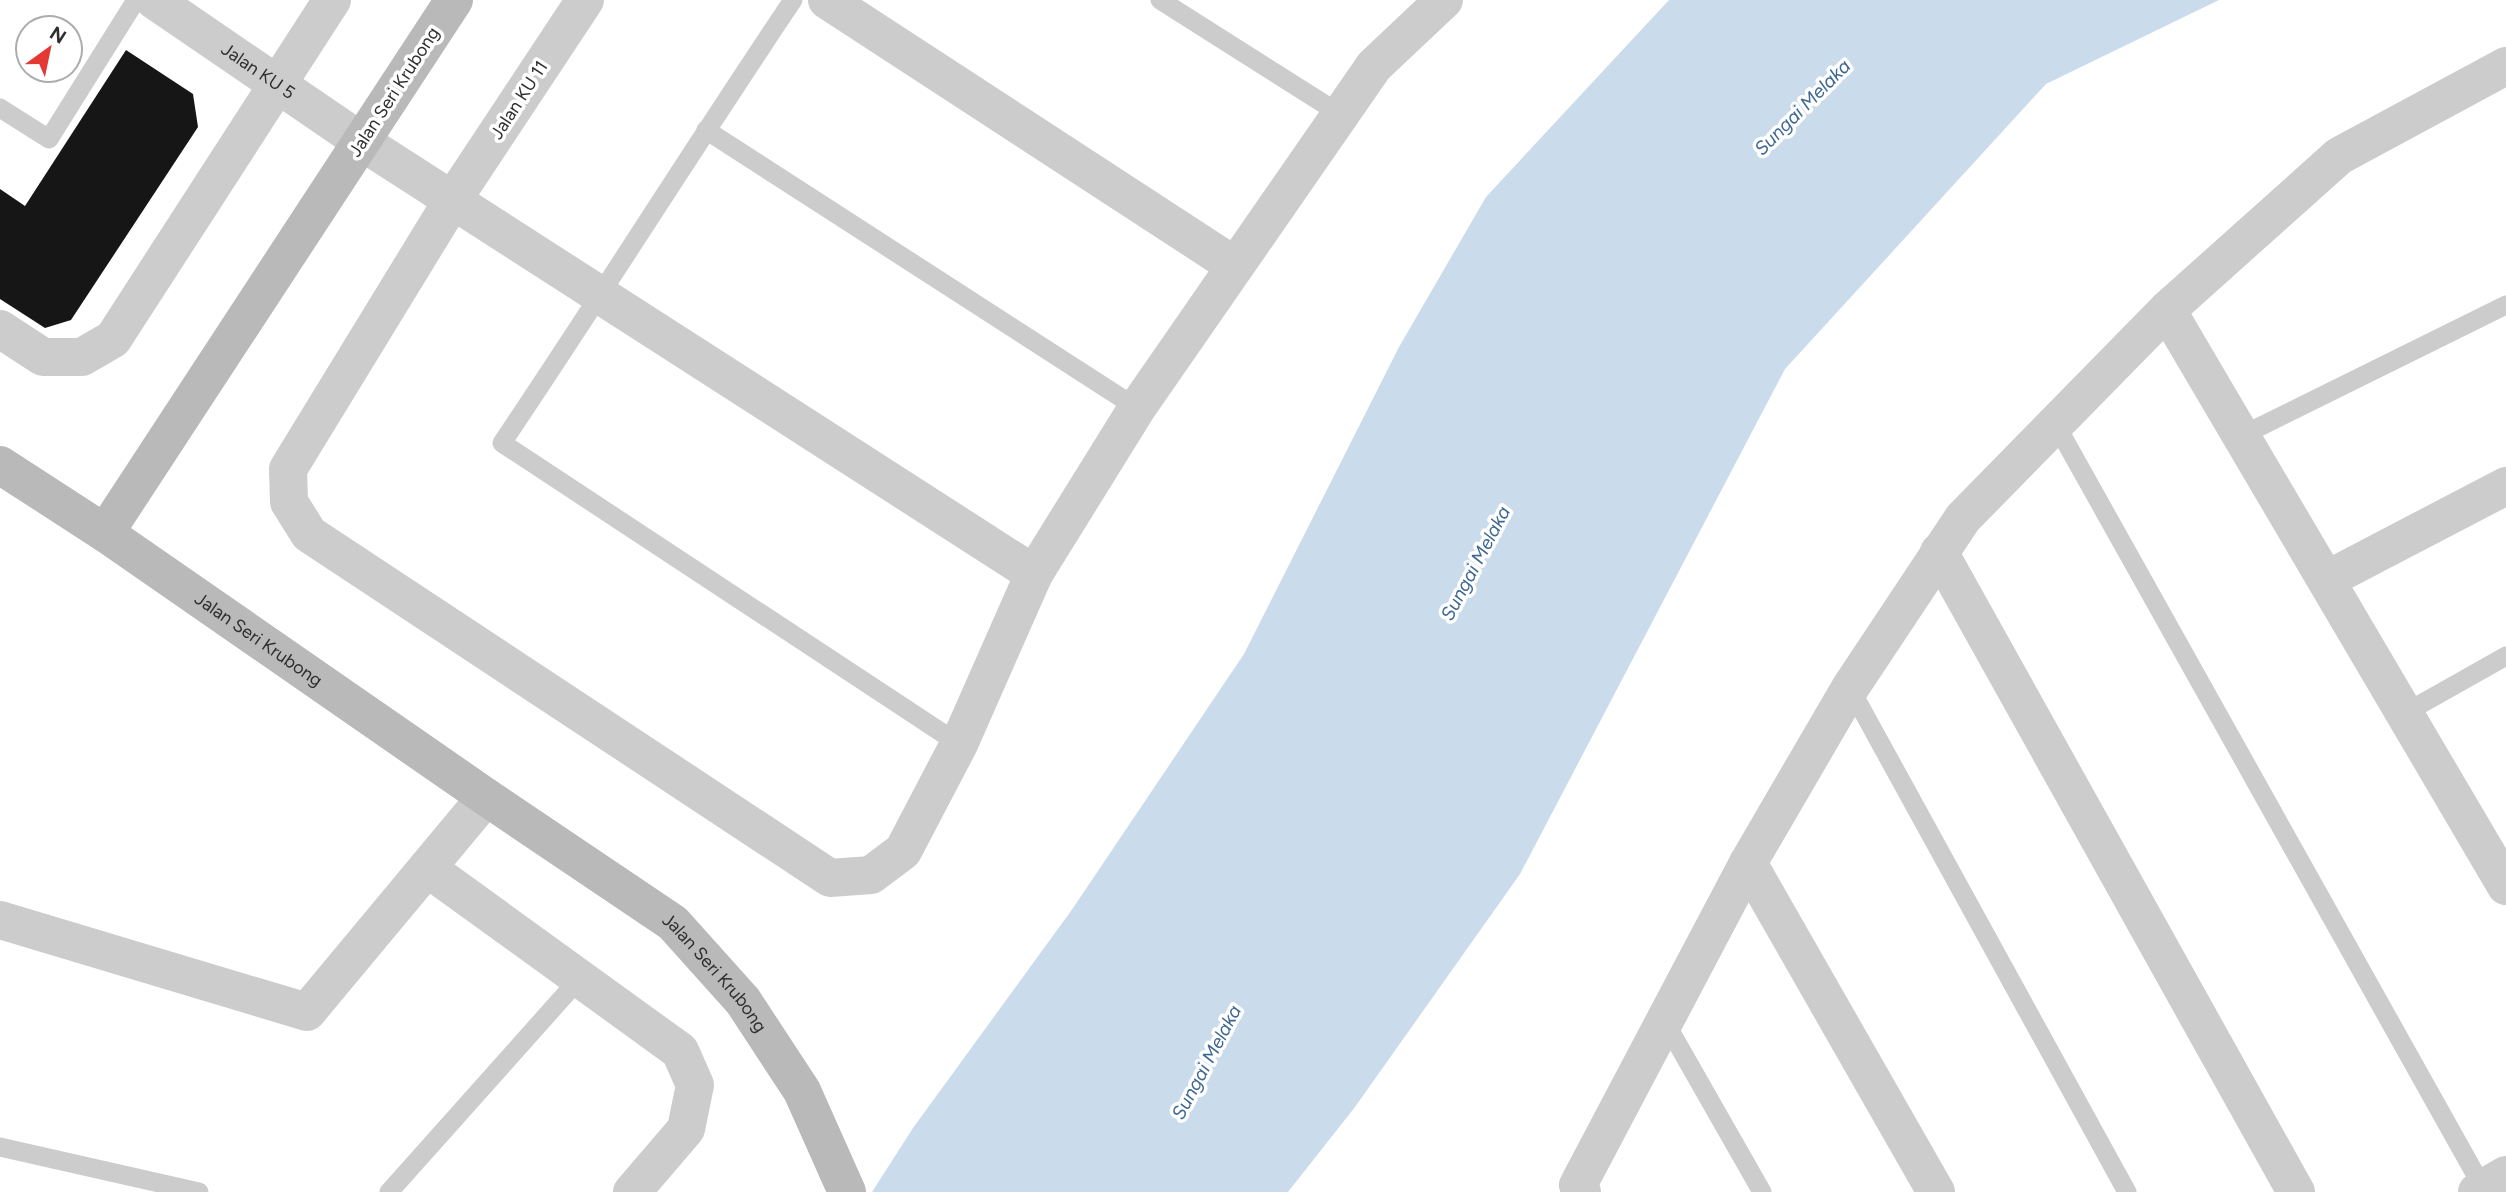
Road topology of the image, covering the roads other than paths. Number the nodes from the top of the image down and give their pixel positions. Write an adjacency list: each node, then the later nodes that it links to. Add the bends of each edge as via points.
1 (136, 0): 12 (lane, via 49,139)
2 (154, 0): 11 (street, Jalan KU 5)
3 (332, 0): 11 (street)
4 (454, 0): 15 (street, Jalan Seri Krubong)
5 (585, 0): 16 (street, Jalan KU 11)
6 (793, 0): 14 (lane)
7 (827, 0): 17 (street)
8 (1160, 0): 13 (lane)
9 (1444, 0): 13 (street, Jalan KU 11, via 1374,66)
10 (2503, 74): 20 (street, via 2339,156)
11 (278, 83): 15 (street, Jalan KU 5); 21 (street, via 113,338 82,357 43,357)
12 (0, 108)
13 (1340, 114): 17 (street, Jalan KU 11)
14 (706, 130): 18 (lane); 22 (lane)
15 (362, 142): 16 (street, Jalan KU 5); 27 (street, Jalan Seri Krubong)
16 (453, 201): 18 (street, Jalan KU 5); 34 (street, Jalan KU 11, via 288,469 289,502 309,534 830,878 871,875 903,851)
17 (1235, 266): 22 (street, Jalan KU 11)
18 (602, 295): 29 (street, Jalan KU 5); 34 (lane, via 502,443)
19 (2506, 305): 24 (lane)
20 (2167, 310): 23 (street); 24 (street)
21 (0, 329)
22 (1137, 408): 29 (street, Jalan KU 11)
23 (2054, 423): 28 (street, via 1963,518); 44 (lane)
24 (2241, 436): 30 (street)
25 (0, 465): 27 (street)
26 (2506, 486): 30 (street)
27 (105, 533): 35 (street, Jalan Seri Krubong)
28 (1939, 552): 32 (street); 53 (street)
29 (1034, 575): 34 (street, Jalan KU 11)
30 (2326, 580): 33 (street)
31 (2506, 656): 33 (lane)
32 (1850, 688): 37 (street); 52 (lane)
33 (2405, 713): 36 (street)
34 (959, 744)
35 (486, 797): 38 (street); 49 (street, Jalan Seri Krubong, via 673,923 743,1001 803,1091)
36 (2494, 839): 39 (street)
37 (1748, 863): 42 (street); 51 (street)
38 (427, 868): 40 (street, via 307,1012); 41 (street)
39 (2506, 886)
40 (0, 920)
41 (580, 978): 47 (lane); 48 (street, via 680,1051 695,1085 686,1129)
42 (1664, 1019): 45 (street); 50 (lane)
43 (0, 1147): 46 (lane)
44 (2489, 1185)
45 (1578, 1190)
46 (198, 1192)
47 (389, 1192)
48 (632, 1192)
49 (847, 1192)
50 (1762, 1192)
51 (1936, 1192)
52 (2127, 1192)
53 (2296, 1192)

